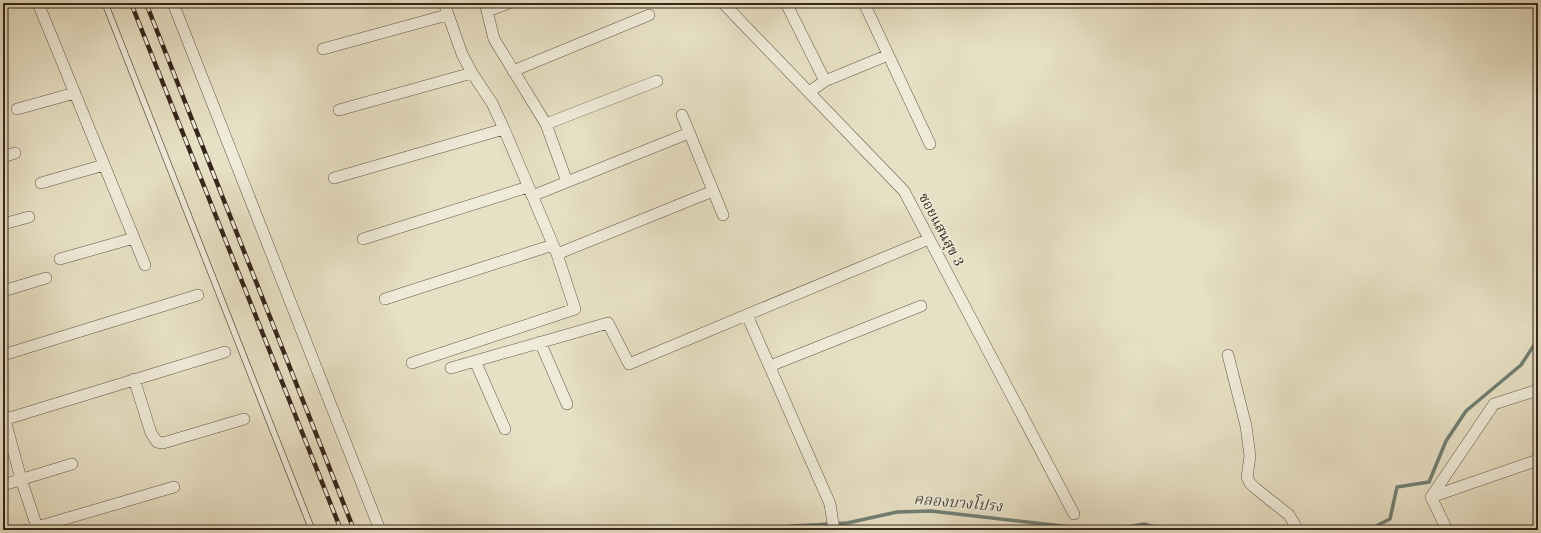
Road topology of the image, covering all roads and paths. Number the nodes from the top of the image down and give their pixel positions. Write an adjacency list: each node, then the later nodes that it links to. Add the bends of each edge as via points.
1 (38, 3): 19 (street)
2 (105, 3): 72 (lane)
3 (173, 3): 73 (street)
4 (444, 3): 11 (street)
5 (509, 3): 9 (street)
6 (723, 3): 18 (street, ซอยแสนสุข 3)
7 (786, 3): 17 (street)
8 (864, 3): 13 (street)
9 (486, 7): 14 (street, via 494,39)
10 (649, 14): 14 (street)
11 (447, 15): 12 (street); 15 (street)
12 (323, 49)
13 (888, 55): 17 (street); 26 (street)
14 (513, 71): 23 (street)
15 (472, 73): 21 (street); 24 (street, via 492,103)
16 (657, 81): 23 (street)
17 (825, 81): 18 (street)
18 (808, 92): 40 (street, ซอยแสนสุข 3, via 904,191)
19 (75, 93): 20 (street); 29 (street)
20 (17, 110)
21 (339, 110)
22 (682, 115): 25 (street)
23 (546, 124): 31 (street)
24 (504, 129): 30 (street); 34 (street)
25 (689, 133): 31 (street); 33 (street)
26 (930, 144)
27 (15, 153): 28 (street)
28 (3, 157)
29 (104, 165): 32 (street); 38 (street)
30 (334, 178)
31 (567, 182): 34 (street)
32 (42, 183)
33 (713, 191): 35 (street); 41 (street)
34 (530, 192): 39 (street); 41 (street)
35 (723, 216)
36 (29, 217): 37 (street)
37 (3, 224)
38 (134, 238): 42 (street); 43 (street)
39 (363, 239)
40 (929, 239): 49 (street); 70 (street, ซอยแสนสุข 3)
41 (555, 249): 47 (street); 55 (street, via 575,309)
42 (60, 259)
43 (145, 264)
44 (46, 278): 45 (street)
45 (3, 291)
46 (198, 295): 52 (street)
47 (385, 299)
48 (921, 306): 56 (street)
49 (747, 315): 50 (street, via 629,364 608,323); 56 (street)
50 (540, 342): 54 (street); 60 (street)
51 (225, 352): 58 (street)
52 (3, 355)
53 (1228, 355): 75 (street, via 1246,426 1250,456 1247,477 1255,488 1289,515)
54 (475, 361): 57 (street); 63 (street)
55 (412, 363)
56 (770, 366): 74 (street, via 830,504)
57 (451, 368)
58 (134, 379): 61 (street); 62 (street, via 151,434 157,442)
59 (1538, 390): 69 (street, via 1494,404)
60 (567, 404)
61 (4, 417): 66 (street)
62 (244, 419)
63 (505, 429)
64 (1538, 460): 69 (street)
65 (72, 464): 66 (street)
66 (21, 479): 67 (street); 71 (street)
67 (3, 485)
68 (174, 486): 71 (street)
69 (1431, 497): 76 (street)
70 (1074, 514)
71 (34, 529)
72 (312, 530)
73 (380, 530)
74 (834, 530)
75 (1298, 530)
76 (1447, 530)

